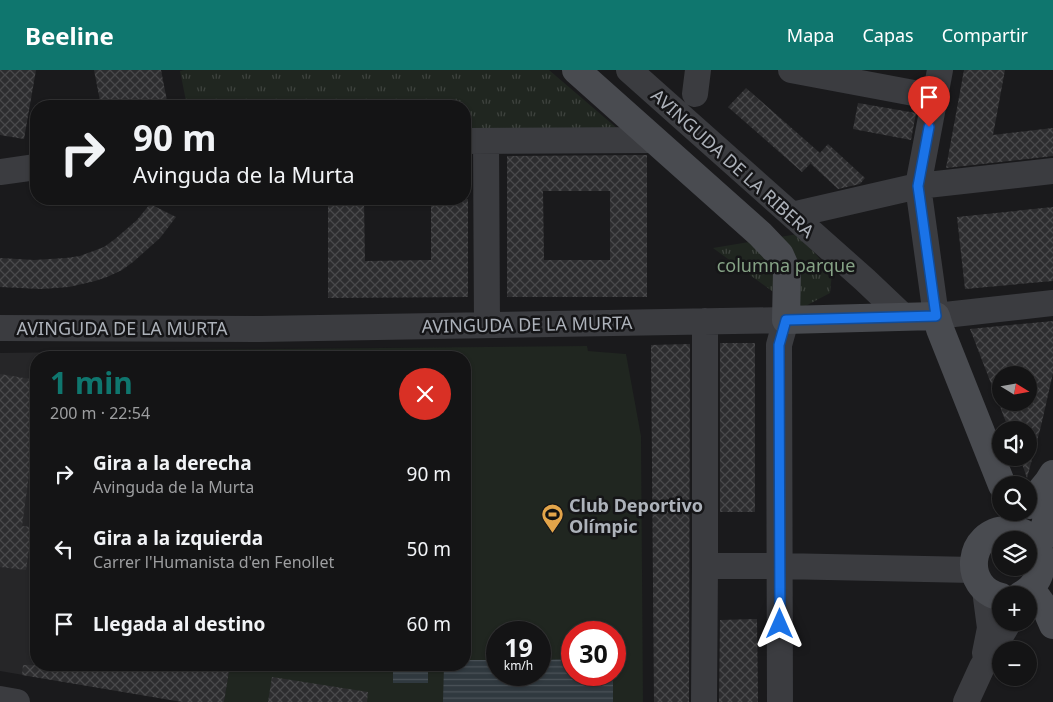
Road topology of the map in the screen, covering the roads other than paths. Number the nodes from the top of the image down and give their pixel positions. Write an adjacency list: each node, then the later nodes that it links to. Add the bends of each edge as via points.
1 (576, 70): 6 (street, AVINGUDA DE LA RIBERA)
2 (629, 70): 12 (street, AVINGUDA DE LA RIBERA)
3 (790, 70): 5 (street)
4 (940, 70): 5 (street)
5 (935, 96): 11 (street)
6 (655, 140): 7 (street); 16 (street, AVINGUDA DE LA RIBERA, via 780,255 787,271)
7 (476, 141): 18 (street)
8 (30, 169): 10 (street)
9 (1053, 171): 11 (street)
10 (0, 172)
11 (918, 186): 12 (street); 14 (street)
12 (792, 215): 15 (street, AVINGUDA DE LA RIBERA)
13 (1053, 303): 14 (street, AVINGUDA DE LA MURTA)
14 (936, 316): 15 (street, AVINGUDA DE LA MURTA); 21 (street)
15 (904, 318): 16 (street, AVINGUDA DE LA MURTA)
16 (786, 320): 17 (street, AVINGUDA DE LA MURTA); 28 (street, via 779,345)
17 (705, 321): 18 (street, AVINGUDA DE LA MURTA); 27 (street)
18 (487, 325): 19 (street, AVINGUDA DE LA MURTA, via 260,329)
19 (0, 328)
20 (1053, 474): 22 (street)
21 (998, 476)
22 (1037, 495)
23 (1053, 499): 26 (street)
24 (1010, 521): 29 (street, via 982,541 974,560)
25 (1015, 521): 26 (street, via 1018,531 1026,534)
26 (1044, 553): 30 (street, via 1037,581)
27 (705, 566): 28 (street); 39 (street)
28 (780, 566): 31 (street); 40 (street)
29 (1004, 586)
30 (1021, 586)
31 (992, 588)
32 (1037, 605): 34 (street, via 1047,611)
33 (992, 624): 36 (street)
34 (1053, 625)
35 (1004, 631): 36 (street)
36 (982, 667): 41 (street)
37 (0, 699): 38 (street)
38 (17, 702)
39 (704, 702)
40 (780, 702)
41 (966, 702)

